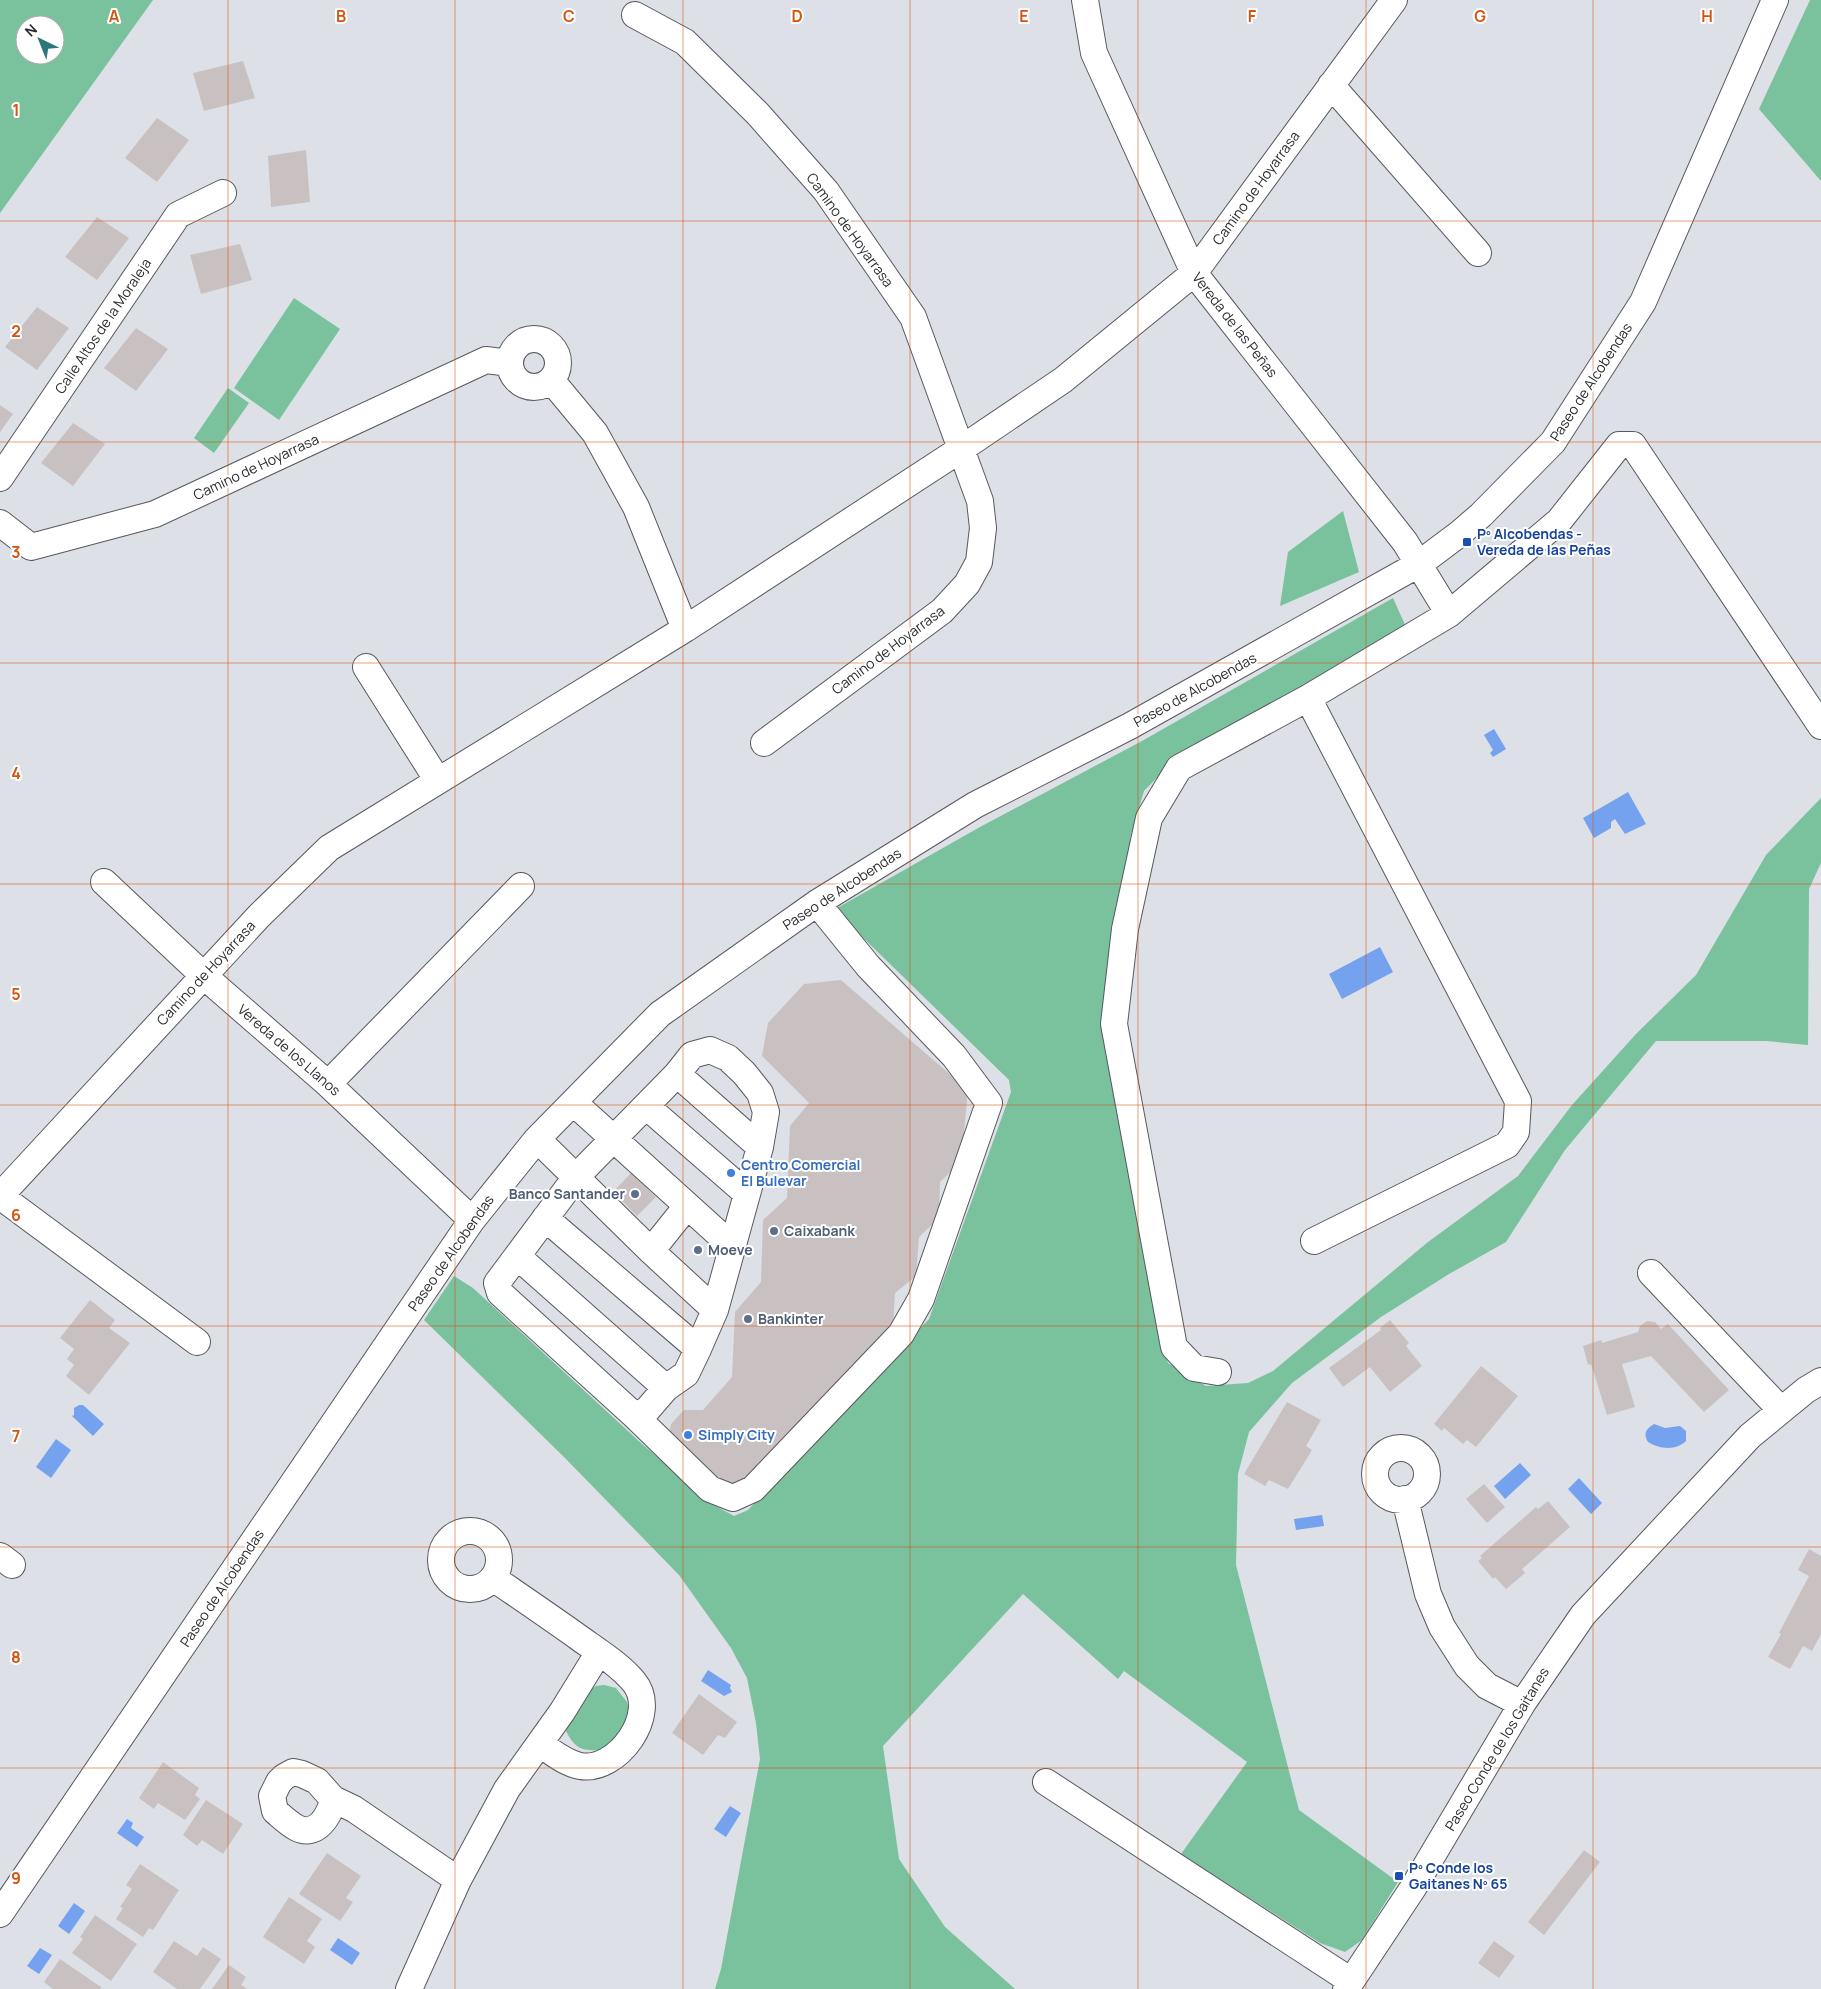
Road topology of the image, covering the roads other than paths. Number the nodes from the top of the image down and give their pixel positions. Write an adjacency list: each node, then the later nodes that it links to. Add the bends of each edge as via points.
1 (1085, 0): 8 (street, Vereda de las Peñas, via 1094,53)
2 (1394, 0): 5 (street, Camino de Hoyarrasa)
3 (1775, 0): 14 (street, Paseo de Alcobendas, via 1643,302 1553,442 1481,515)
4 (635, 15): 11 (street, Camino de Hoyarrasa, via 685,42 758,114 826,192 913,317)
5 (1332, 85): 7 (street); 8 (street, Camino de Hoyarrasa)
6 (223, 193): 12 (street, Calle Altos de la Moraleja, via 178,215)
7 (1478, 253)
8 (1194, 273): 11 (street, Camino de Hoyarrasa, via 1063,380); 14 (street, Vereda de las Peñas)
9 (510, 363): 10 (street, via 512,373 525,386 544,386); 10 (street, via 517,346 525,340 543,340 551,346 558,363 557,372); 13 (street, Camino de Hoyarrasa, via 486,360 155,514 31,547)
10 (551, 380): 16 (street, via 595,433 636,507)
11 (961, 449): 16 (street, Camino de Hoyarrasa); 20 (street, Camino de Hoyarrasa, via 980,501 984,528 979,562 967,584 942,611)
12 (0, 478)
13 (0, 523)
14 (1419, 564): 15 (street, Vereda de las Peñas); 24 (street, Paseo de Alcobendas, via 1130,726 976,805)
15 (1449, 614): 18 (street); 19 (street, via 1559,521 1618,445 1633,444)
16 (685, 629): 21 (street, Camino de Hoyarrasa)
17 (366, 668): 21 (street)
18 (1308, 698): 39 (street, via 1518,1101 1516,1132 1507,1145); 47 (street, via 1179,768 1149,818 1125,929 1114,1024 1174,1347 1194,1368)
19 (1821, 726)
20 (764, 743)
21 (438, 781): 25 (street, Camino de Hoyarrasa, via 329,848 258,916)
22 (104, 882): 25 (street, Vereda de los Llanos)
23 (521, 886): 27 (street)
24 (816, 903): 28 (street, Paseo de Alcobendas, via 660,1014); 51 (street, via 868,966 954,1056 989,1103 921,1300 900,1334 753,1489 742,1495 732,1498 710,1489)
25 (204, 976): 27 (street, Vereda de los Llanos); 35 (street, Camino de Hoyarrasa)
26 (677, 1074): 29 (street); 32 (street); 32 (street, via 692,1055 710,1050 728,1058 760,1093 766,1112)
27 (328, 1084): 38 (street, Vereda de los Llanos)
28 (574, 1103): 30 (street); 31 (street, Paseo de Alcobendas)
29 (646, 1106): 30 (street); 34 (street)
30 (613, 1139): 33 (street); 36 (street)
31 (538, 1140): 33 (street); 38 (street, Paseo de Alcobendas)
32 (760, 1147): 34 (street)
33 (576, 1177): 37 (street); 41 (street)
34 (746, 1194): 40 (street)
35 (0, 1196): 45 (street, Camino de Hoyarrasa)
36 (687, 1206): 40 (street); 41 (street)
37 (545, 1218): 42 (street); 46 (street)
38 (472, 1220): 60 (street, Paseo de Alcobendas)
39 (1314, 1241)
40 (732, 1246): 44 (street)
41 (651, 1251): 44 (street)
42 (517, 1256): 49 (street); 51 (street, via 498,1283 500,1293)
43 (1651, 1273): 50 (street)
44 (715, 1310): 46 (street)
45 (197, 1342)
46 (698, 1349): 49 (street, via 686,1374)
47 (1218, 1372)
48 (1821, 1381): 50 (street, Paseo Conde de los Gaitanes)
49 (666, 1388): 51 (street, via 647,1410)
50 (1781, 1410): 55 (street, Paseo Conde de los Gaitanes, via 1750,1436 1583,1615)
51 (635, 1416)
52 (1405, 1499): 55 (street, via 1428,1594 1442,1627 1473,1673 1487,1686)
53 (494, 1578): 54 (street)
54 (599, 1652): 56 (street); 56 (street, via 635,1683 643,1712 637,1728 614,1755 596,1765 581,1766 563,1760)
55 (1522, 1704): 61 (street, Paseo Conde de los Gaitanes, via 1413,1888)
56 (540, 1744): 59 (street, via 507,1789)
57 (1046, 1782): 61 (street)
58 (332, 1799): 59 (street, via 354,1810)
59 (458, 1880): 62 (street)
60 (4, 1899)
61 (1348, 1985)
62 (409, 1989)

